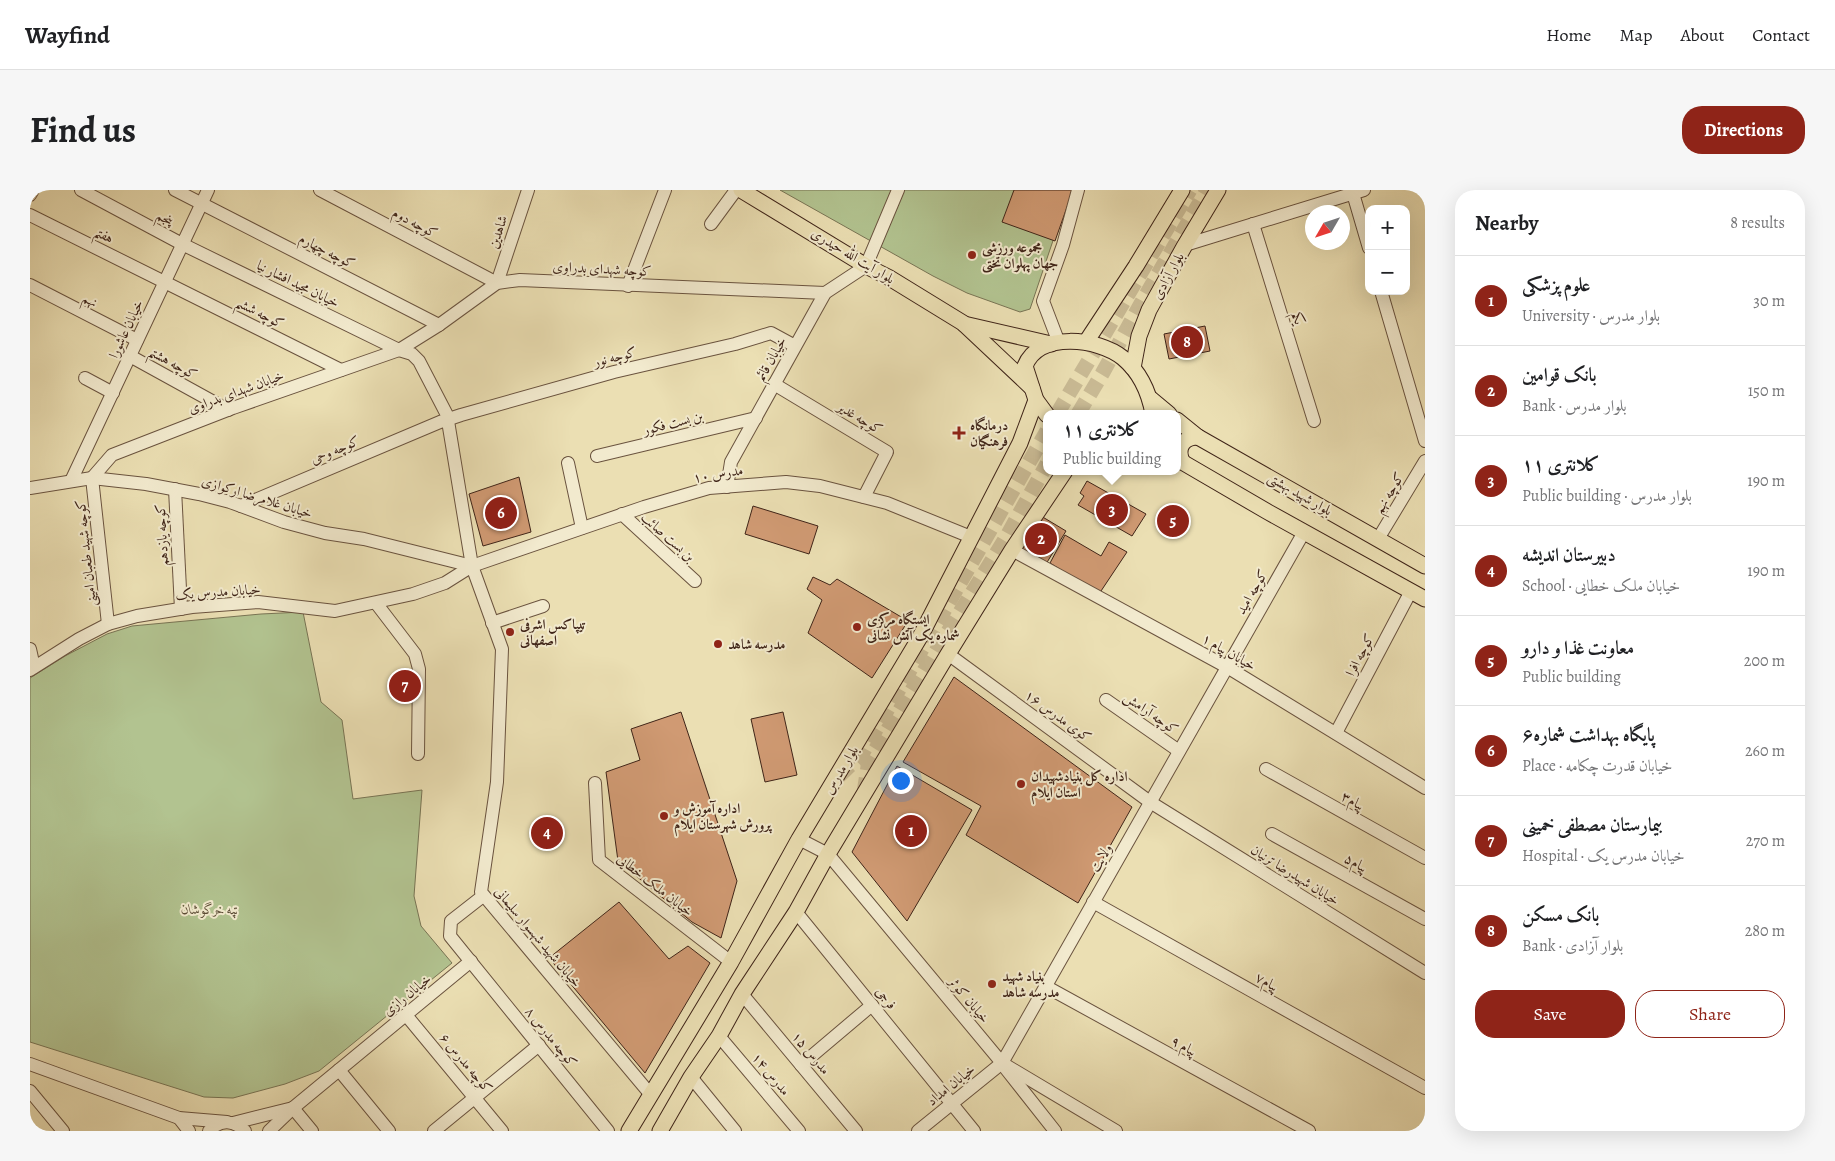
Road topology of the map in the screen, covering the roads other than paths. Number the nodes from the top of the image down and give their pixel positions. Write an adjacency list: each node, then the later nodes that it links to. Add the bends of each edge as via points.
1 (33, 190): 15 (street)
2 (81, 190): 21 (street, پنجم)
3 (174, 190): 16 (street, کوچه چهارم)
4 (208, 190): 16 (street, خیابان عاشورا)
5 (320, 190): 25 (street, کوچه دوم)
6 (528, 190): 25 (street, شاهدین)
7 (665, 190): 27 (street)
8 (736, 190): 18 (street)
9 (742, 190): 23 (main road, بلوار آیت الله حیدری)
10 (898, 190): 23 (street)
11 (1078, 190): 34 (street, via 1044,301)
12 (1182, 190): 33 (main road)
13 (1218, 190): 22 (main road, بلوار آزادی)
14 (1356, 191): 19 (street); 20 (street)
15 (30, 195)
16 (202, 203): 21 (street, خیابان عاشورا); 31 (street, کوچه چهارم)
17 (30, 215): 24 (street, هفتم)
18 (711, 224)
19 (1253, 224): 22 (street); 49 (street, یکم)
20 (1365, 230)
21 (182, 244): 24 (street, خیابان عاشورا); 36 (street, خیابان مجید افشار نیا)
22 (1185, 245): 38 (main road, بلوار آزادی, via 1149,310 1139,336)
23 (866, 266): 28 (street, خیابان قائم); 30 (main road, بلوار آیت الله حیدری)
24 (165, 282): 32 (street, خیابان عاشورا); 39 (street, کوچه ششم)
25 (497, 283): 27 (street, کوچه شهدای بدراوی, via 520,280); 31 (street, کوچه شهدای بدراوی)
26 (30, 285): 32 (street, نهم)
27 (628, 286): 28 (street, کوچه شهدای بدراوی)
28 (825, 293): 35 (street, خیابان قائم)
29 (1382, 295): 52 (street)
30 (963, 324): 34 (main road, بلوار آیت الله حیدری); 43 (main road, بلوار آیت الله حیدری)
31 (439, 325): 36 (street, کوچه شهدای بدراوی)
32 (137, 340): 37 (street, خیابان عاشورا)
33 (1086, 342): 34 (main road); 38 (main road, via 1121,356)
34 (1055, 343): 43 (main road, via 1034,351 1027,360 1025,366)
35 (796, 346): 41 (street, خیابان قائم); 48 (street, کوچه نور, via 771,334 614,372)
36 (399, 350): 39 (street, خیابان شهدای بدراوی); 48 (street, خیابان مجید افشار نیا, via 412,354 419,361)
37 (130, 356): 42 (street, خیابان عاشورا); 45 (street, کوچه هشتم)
38 (1133, 368): 44 (main road, via 1142,379)
39 (342, 370): 45 (street, خیابان شهدای بدراوی)
40 (85, 378): 42 (street)
41 (774, 384): 47 (street, خیابان قائم); 64 (street, کوچه غدیر, via 887,452)
42 (112, 393): 60 (street, خیابان عاشورا)
43 (1034, 394): 46 (main road); 69 (main road, بلوار مدرس, via 1020,443)
44 (1152, 406)
45 (228, 410): 59 (street, خیابان شهدای بدراوی, via 112,455)
46 (1044, 410)
47 (756, 418): 54 (street, بن بست فکور); 61 (street, خیابان قائم, via 731,462)
48 (444, 421): 65 (street, کوچه وحی); 72 (street, خیابان شهید شهسوار سلیمانی)
49 (1314, 421)
50 (1181, 423): 51 (main road, بلوار شهید بهشتی)
51 (1198, 437): 53 (main road, via 1183,443); 70 (main road, بلوار شهید بهشتی)
52 (1425, 441)
53 (1181, 449)
54 (598, 456)
55 (1181, 461): 68 (main road)
56 (1425, 461): 70 (street, کوچه نهم)
57 (568, 463): 67 (street)
58 (1062, 475): 71 (main road)
59 (92, 478): 60 (street, خیابان غلامرضا ارکوازی); 63 (street, خیابان غلامرضا ارکوازی); 81 (street, کوچه شهید طعبان امینی)
60 (71, 481): 62 (street, خیابان غلامرضا ارکوازی)
61 (727, 487): 64 (street, مدرس ۱۰, via 786,482); 66 (street, مدرس ۱۰, via 709,488)
62 (30, 488)
63 (175, 489): 65 (street, خیابان غلامرضا ارکوازی); 79 (street, کوچه یازدهم)
64 (864, 497): 69 (street, مدرس ۱۰)
65 (241, 506): 72 (street, خیابان غلامرضا ارکوازی, via 326,533 364,539)
66 (622, 514): 67 (street, مدرس ۱۰); 74 (street, بن بست صائب)
67 (582, 528): 72 (street, مدرس ۱۰)
68 (1304, 532): 75 (main road); 84 (street, کوچه امید)
69 (971, 537): 95 (main road, بلوار مدرس, via 920,637)
70 (1378, 539): 73 (main road, بلوار شهید بهشتی)
71 (1012, 550): 83 (main road); 84 (street, خیابان پیام ۱)
72 (472, 566): 77 (street, خیابان مدرس یک, via 445,583); 80 (street, خیابان شهید شهسوار سلیمانی)
73 (1425, 566)
74 (695, 581)
75 (1411, 591): 76 (main road); 87 (street, کوچه افرا)
76 (1425, 600)
77 (376, 603): 79 (street, خیابان مدرس یک, via 336,611 258,602); 89 (street, via 415,654 419,669)
78 (543, 606): 80 (street)
79 (181, 609): 81 (street, خیابان مدرس یک)
80 (492, 623): 98 (street, خیابان شهید شهسوار سلیمانی, via 502,649 497,782 481,889)
81 (108, 624): 85 (street, خیابان مدرس یک)
82 (30, 649): 85 (street)
83 (948, 654): 93 (street, کوی مدرس ۱۶); 96 (main road)
84 (1227, 667): 87 (street, خیابان پیام ۱); 88 (street, ولایت)
85 (32, 668)
86 (1106, 700): 88 (street, کوچه آرامش)
87 (1336, 734): 92 (street, خیابان پیام ۱)
88 (1179, 751): 93 (street, ولایت)
89 (418, 754)
90 (1266, 769): 97 (street, پیام۳)
91 (595, 783): 103 (street, خیابان ملک خطایی, via 599,860)
92 (1425, 788)
93 (1150, 802): 99 (street, ولایت); 104 (street, خیابان شهیدرضا ترنیان)
94 (1272, 834): 101 (street, پیام۵)
95 (799, 839): 96 (street); 103 (main road, بلوار مدرس)
96 (828, 854): 100 (main road); 111 (street, خیابان کوثر)
97 (1425, 858)
98 (483, 896): 102 (street, via 450,921 450,936); 118 (street, خیابان شهید شهسوار سلیمانی)
99 (1094, 902): 105 (street, ولایت); 116 (street, پیام۷)
100 (796, 912): 106 (main road); 107 (street, فرجی)
101 (1425, 918)
102 (472, 961): 108 (street, خیابان رازی); 110 (street, کوچه مدرس ۸)
103 (731, 962): 118 (main road, بلوار مدرس)
104 (1425, 973)
105 (1045, 986): 111 (street, ولایت); 143 (street, پیام ۹)
106 (742, 994): 109 (main road); 112 (street, مدرس ۱۵)
107 (872, 1005): 112 (street); 120 (street, فرجی)
108 (406, 1015): 114 (street, خیابان رازی); 119 (street, کوچه مدرس ۶)
109 (719, 1036): 115 (main road); 137 (street, مدرس ۱۴)
110 (539, 1045): 119 (street); 133 (street, کوچه مدرس ۸)
111 (1002, 1063): 120 (street, خیابان امداد); 141 (street); 142 (street, خیابان کوثر)
112 (801, 1065): 138 (street, مدرس ۱۵)
113 (31, 1066): 122 (street)
114 (339, 1070): 121 (street, خیابان رازی); 130 (street)
115 (691, 1077): 135 (main road); 136 (street)
116 (1425, 1088)
117 (30, 1091): 124 (street)
118 (650, 1095): 134 (main road, بلوار مدرس)
119 (475, 1098): 131 (street); 132 (street, کوچه مدرس ۶)
120 (952, 1104): 139 (street, خیابان امداد); 140 (street, فرجی)
121 (293, 1108): 123 (street); 128 (street, خیابان رازی); 129 (street)
122 (180, 1118): 123 (street); 125 (street)
123 (230, 1122): 126 (street); 127 (street)
124 (59, 1129)
125 (189, 1131)
126 (209, 1131)
127 (245, 1131)
128 (270, 1131)
129 (312, 1131)
130 (389, 1131)
131 (434, 1131)
132 (502, 1131)
133 (608, 1131)
134 (629, 1131)
135 (660, 1131)
136 (735, 1131)
137 (799, 1131)
138 (856, 1131)
139 (918, 1131)
140 (974, 1131)
141 (1055, 1131)
142 (1116, 1131)
143 (1309, 1131)

